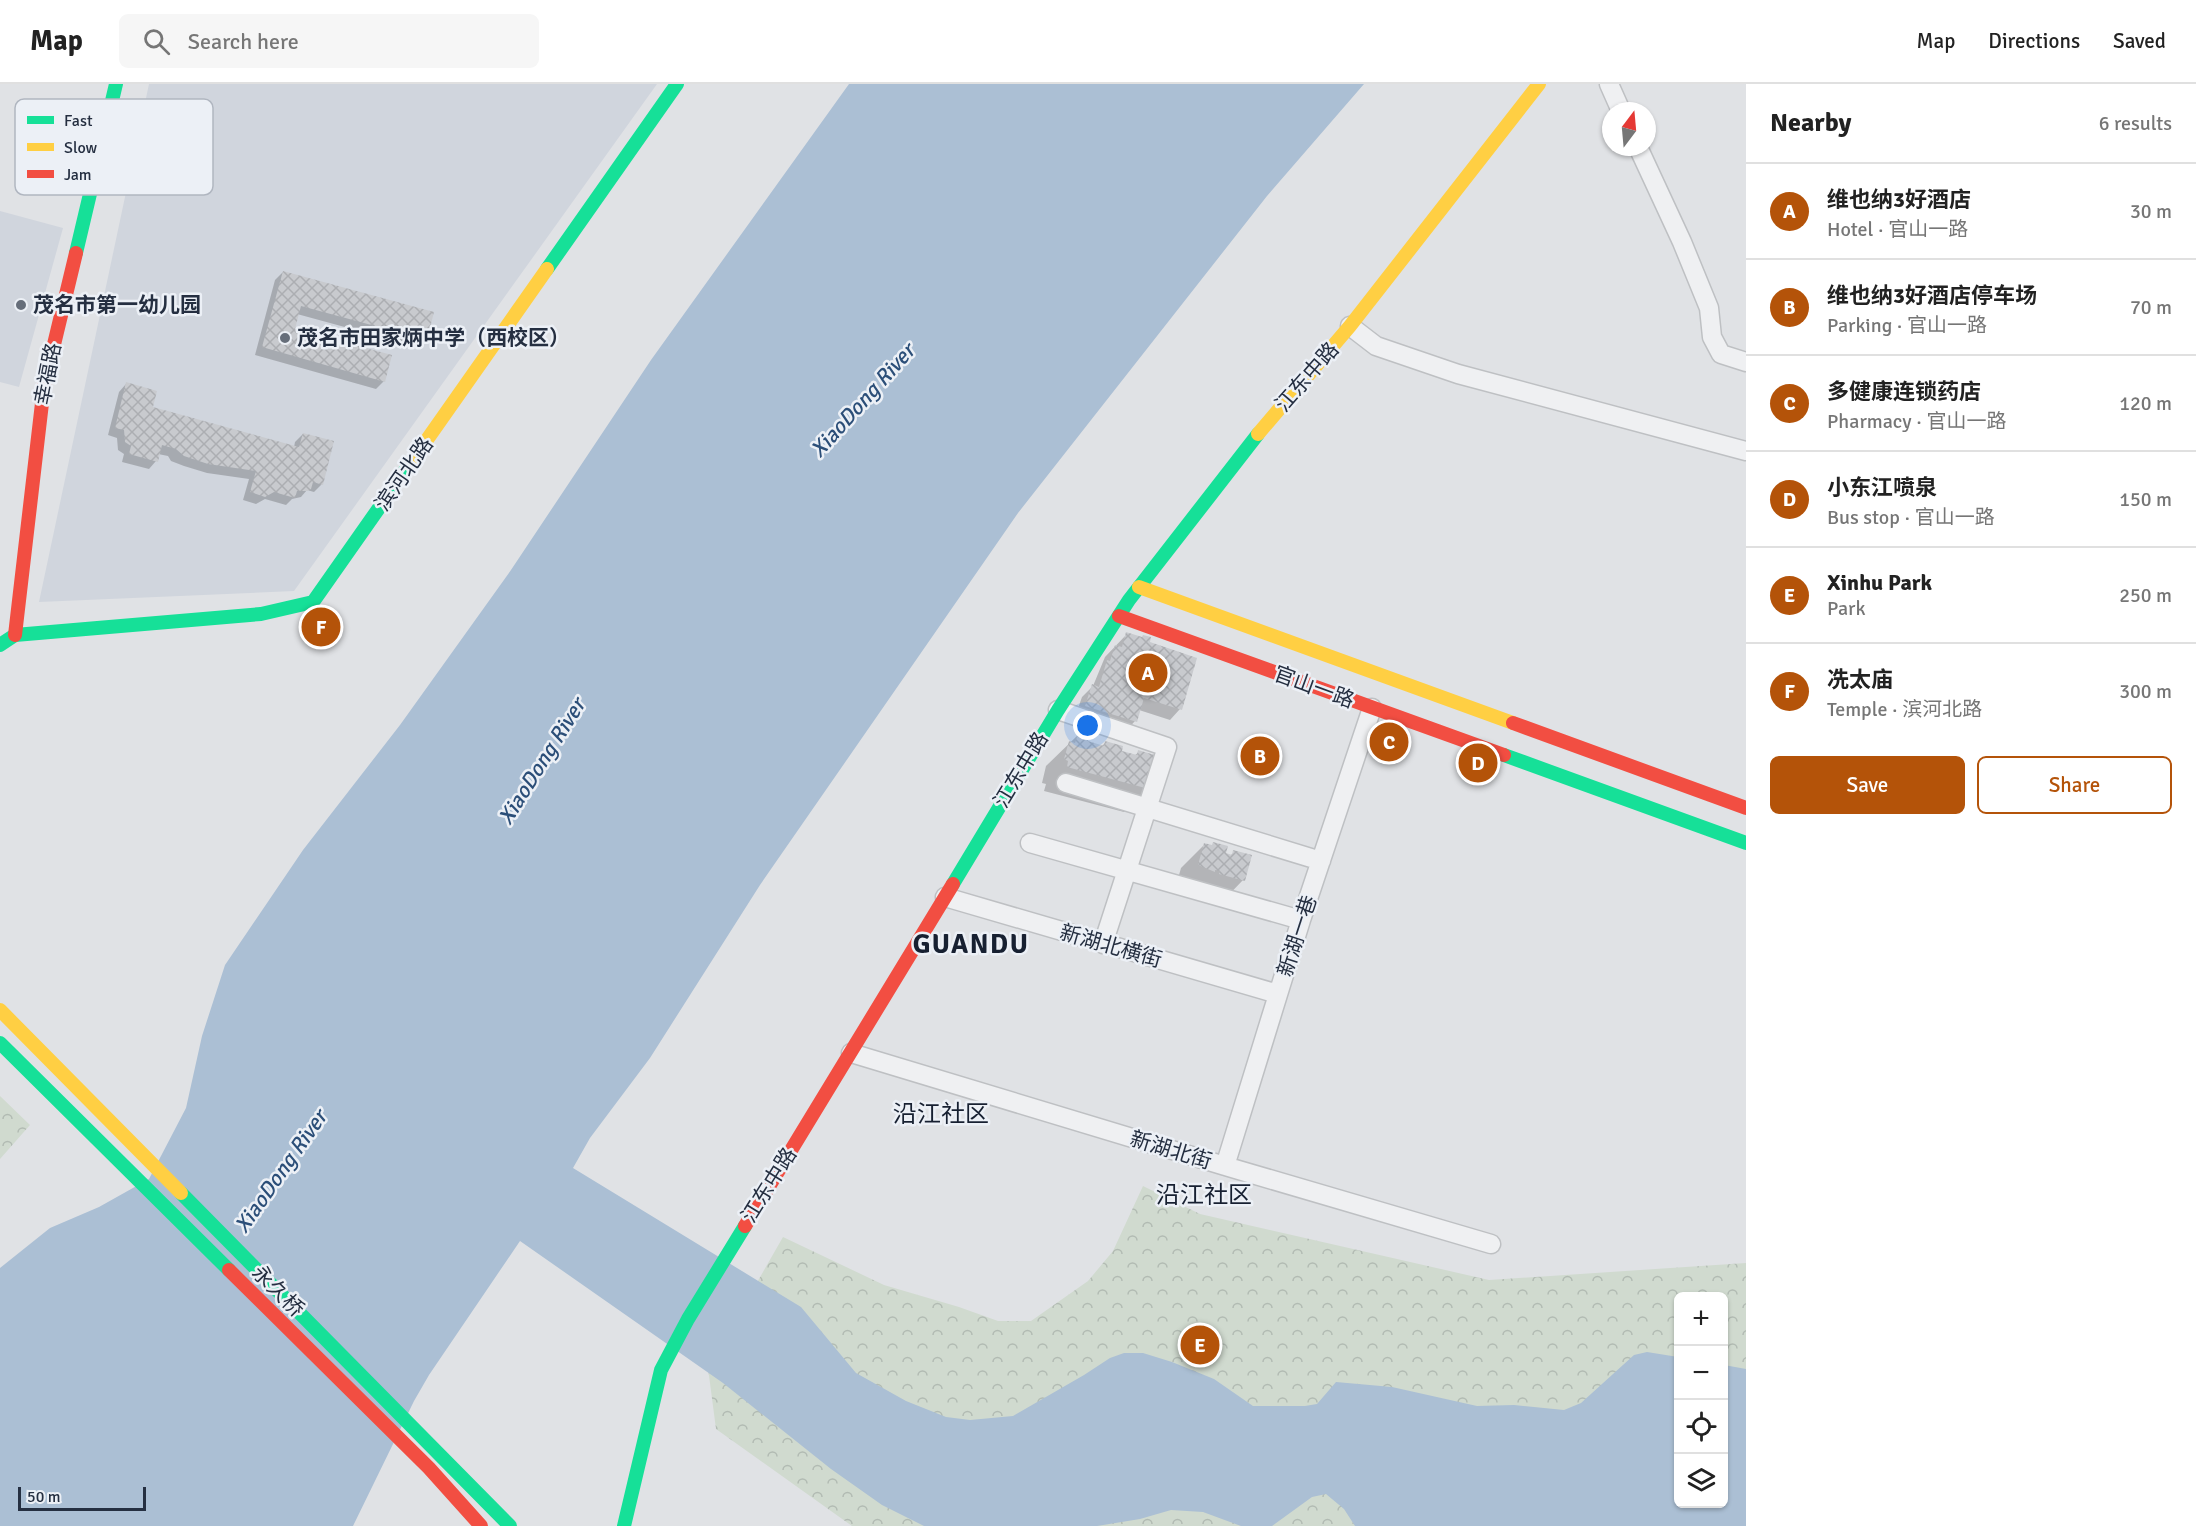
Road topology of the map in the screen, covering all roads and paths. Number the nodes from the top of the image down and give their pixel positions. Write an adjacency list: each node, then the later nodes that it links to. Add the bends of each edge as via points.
1 (116, 84): 5 (street, 幸福路)
2 (677, 84): 14 (street, 滨河北路, via 313,602 261,614)
3 (1539, 84): 9 (street, 江东中路)
4 (1609, 84): 6 (street)
5 (112, 99)
6 (1617, 102)
7 (1642, 156): 10 (street, via 1709,308 1712,337 1721,354)
8 (90, 195): 14 (street, 幸福路, via 44,386)
9 (1350, 326): 11 (street, via 1376,346 1458,374); 12 (street, 江东中路, via 1239,457)
10 (1746, 362)
11 (1746, 451)
12 (1139, 587): 13 (street, 江东中路); 15 (street, 官山一路)
13 (1119, 616): 15 (street, 官山一路); 18 (street, 江东中路)
14 (15, 635): 16 (street, 滨河北路)
15 (1241, 642): 17 (street, 官山一路); 21 (street, 官山一路)
16 (0, 645)
17 (1372, 708): 23 (street, 官山一路); 24 (street, 新湖一巷)
18 (1058, 710): 20 (street, via 1167,747); 26 (street, 江东中路)
19 (1066, 783): 20 (street)
20 (1148, 808): 24 (street); 25 (street)
21 (1746, 808)
22 (1030, 843): 25 (street)
23 (1746, 843)
24 (1322, 861): 27 (street, 新湖一巷)
25 (1129, 871): 27 (street); 28 (street)
26 (945, 897): 28 (street, 新湖北横街); 32 (street, 江东中路)
27 (1301, 920): 29 (street, 新湖一巷)
28 (1103, 944): 29 (street, 新湖北横街)
29 (1278, 994): 33 (street, 新湖一巷)
30 (0, 1010): 36 (street, 永久桥)
31 (0, 1043): 35 (street, 永久桥, via 429,1468)
32 (851, 1053): 33 (street, 新湖北街); 37 (street, 江东中路, via 694,1309 661,1370)
33 (1225, 1167): 34 (street, 新湖北街)
34 (1491, 1244)
35 (481, 1526)
36 (510, 1526)
37 (624, 1526)

